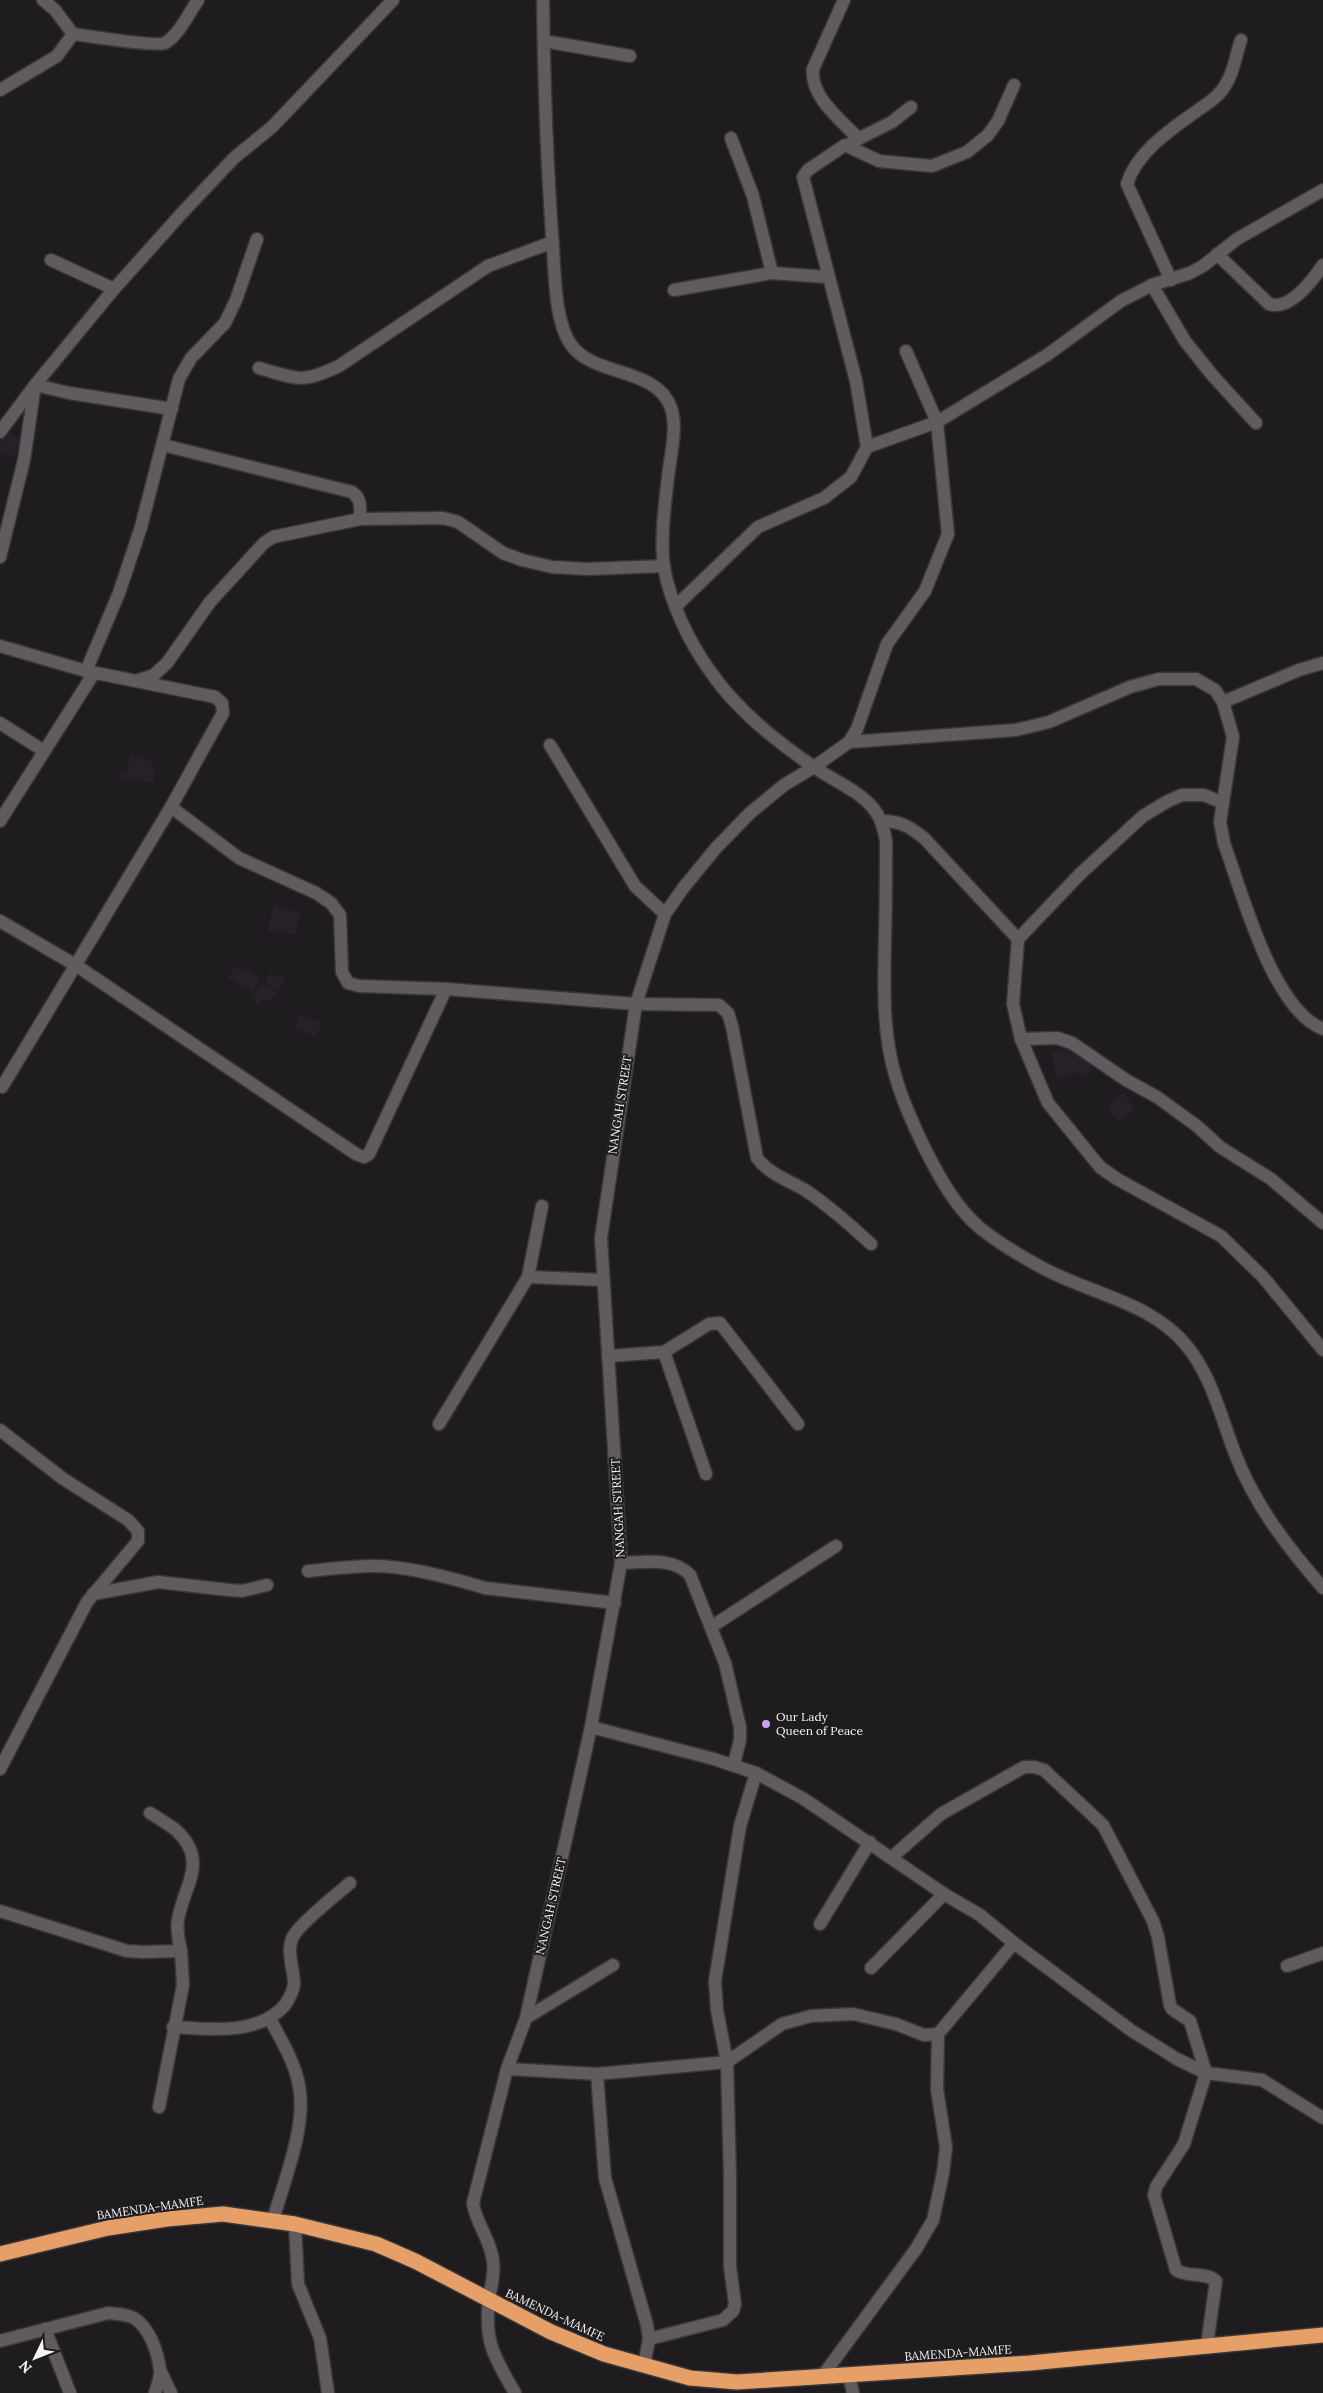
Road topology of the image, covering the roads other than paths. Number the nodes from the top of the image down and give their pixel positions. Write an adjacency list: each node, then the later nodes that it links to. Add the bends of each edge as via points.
1 (43, 0): 6 (street)
2 (198, 0): 6 (street, via 164,44 152,46)
3 (393, 0): 26 (street, via 272,127 234,158)
4 (543, 0): 8 (street)
5 (844, 0): 14 (street, via 813,68 812,80 817,93)
6 (73, 34): 11 (street, via 56,56)
7 (1241, 40): 24 (street, via 1227,84 1217,96 1173,128 1140,158 1127,184)
8 (544, 41): 9 (street); 18 (street)
9 (630, 56)
10 (1014, 85): 15 (street, via 988,135 968,152 932,166 879,161)
11 (0, 90)
12 (911, 108): 14 (street)
13 (730, 138): 22 (street, via 753,196)
14 (859, 139): 15 (street)
15 (845, 145): 23 (street, via 808,170 803,177)
16 (1323, 190): 19 (street)
17 (257, 239): 31 (street, via 225,323 191,358 179,379)
18 (553, 242): 29 (street, via 488,266 339,366 317,377 300,380); 39 (street, via 557,301 565,334 572,347 588,359 650,384 664,396 671,408 673,424 665,497)
19 (1216, 254): 21 (street, via 1269,304 1277,306 1304,288); 24 (street, via 1197,270)
20 (51, 260): 26 (street)
21 (1323, 265)
22 (772, 273): 23 (street); 27 (street)
23 (827, 277): 36 (street, via 856,381)
24 (1171, 280): 25 (street)
25 (1152, 285): 32 (street, via 1121,301 1047,356); 33 (street, via 1185,341)
26 (114, 289): 30 (street)
27 (674, 290)
28 (906, 351): 32 (street)
29 (259, 368)
30 (35, 385): 31 (street); 34 (street); 38 (street, via 24,460)
31 (172, 408): 35 (street)
32 (938, 422): 36 (street); 47 (street, via 948,534 925,591 887,644 857,729)
33 (1256, 423)
34 (0, 432)
35 (163, 446): 37 (street, via 352,492 360,502); 43 (street, via 131,556)
36 (867, 447): 40 (street, via 850,477 824,498 758,527)
37 (360, 519): 39 (street, via 443,518 458,522 503,553 552,567 588,570); 44 (street, via 274,537 264,543 210,602 167,663 154,675)
38 (0, 557)
39 (664, 566): 40 (street)
40 (676, 606): 50 (street, via 693,646 733,701)
41 (0, 646): 43 (street)
42 (1323, 663): 45 (street)
43 (90, 672): 44 (street); 49 (street)
44 (136, 681): 52 (street, via 215,697 222,703 223,713)
45 (1224, 702): 47 (street, via 1215,690 1196,679 1159,680 1130,687 1049,722 1016,730); 51 (street, via 1233,737)
46 (0, 723): 49 (street)
47 (849, 742): 50 (street, NANGAH STREET)
48 (550, 745): 55 (street, via 635,886)
49 (44, 751): 53 (street)
50 (814, 767): 54 (street, via 860,795); 55 (street, NANGAH STREET, via 784,785 750,813 716,848)
51 (1223, 803): 57 (street, via 1204,795 1182,795 1143,816 1079,875); 61 (street, via 1220,822 1224,843 1272,974 1306,1018)
52 (171, 807): 58 (street); 59 (street, via 240,858 316,893 330,904 340,916 342,972 348,983)
53 (0, 821)
54 (882, 821): 57 (street, via 897,821 924,838); 80 (street, via 886,840 884,986 888,1032 895,1076 936,1172 962,1210 980,1228 1038,1266 1146,1313 1186,1344 1201,1366 1254,1494 1278,1532)
55 (665, 914): 60 (street, NANGAH STREET)
56 (0, 921): 58 (street)
57 (1018, 939): 62 (street, via 1013,1004)
58 (77, 966): 59 (street, via 364,1157 369,1154); 63 (street)
59 (446, 989): 60 (street)
60 (636, 1004): 66 (street, via 719,1005 728,1013 757,1158 764,1167 805,1190 833,1211); 68 (street, NANGAH STREET, via 602,1223)
61 (1323, 1029)
62 (1021, 1039): 65 (street, via 1058,1038 1072,1043 1157,1097 1220,1147 1271,1179); 69 (street, via 1048,1103 1100,1167 1221,1236 1263,1277)
63 (2, 1087)
64 (542, 1206): 67 (street)
65 (1323, 1222)
66 (871, 1244)
67 (528, 1277): 68 (street); 72 (street)
68 (603, 1280): 71 (street, NANGAH STREET)
69 (1323, 1350)
70 (664, 1352): 71 (street); 73 (street, via 709,1324 720,1323); 75 (street)
71 (608, 1356): 77 (street, NANGAH STREET)
72 (439, 1424)
73 (798, 1424)
74 (0, 1430): 81 (street, via 62,1478 128,1520 138,1531 138,1541)
75 (706, 1474)
76 (836, 1546): 83 (street)
77 (621, 1563): 82 (street, NANGAH STREET); 83 (street, via 682,1566 690,1575)
78 (308, 1571): 82 (street, via 375,1566 467,1581 484,1588)
79 (267, 1585): 81 (street, via 242,1591 158,1582)
80 (1323, 1588)
81 (93, 1594): 86 (street)
82 (615, 1603): 84 (street, NANGAH STREET)
83 (710, 1627): 85 (street, via 725,1663 740,1727)
84 (591, 1727): 85 (street); 101 (street, NANGAH STREET)
85 (734, 1764): 87 (street)
86 (0, 1769)
87 (756, 1773): 89 (street, via 804,1799); 105 (street, via 740,1826 715,1981)
88 (150, 1813): 96 (street, via 176,1830 193,1858 193,1874 178,1918)
89 (870, 1842): 90 (street); 94 (street)
90 (891, 1858): 92 (street); 107 (street, via 926,1825 949,1809 1024,1767 1044,1770 1103,1825 1113,1842 1153,1921 1170,2005 1190,2021)
91 (350, 1882): 102 (street, via 294,1934 291,1941 294,1985 290,1998)
92 (944, 1894): 95 (street, via 980,1914); 100 (street)
93 (0, 1910): 96 (street, via 127,1950)
94 (820, 1924)
95 (1014, 1943): 104 (street); 107 (street, via 1132,2031)
96 (181, 1951): 103 (street, via 183,1985)
97 (1323, 1953): 99 (street)
98 (613, 1965): 101 (street)
99 (1287, 1966)
100 (871, 1968)
101 (526, 2018): 106 (street, NANGAH STREET)
102 (270, 2019): 103 (street, via 234,2028); 111 (street, via 300,2086 297,2134)
103 (173, 2027): 109 (street)
104 (938, 2034): 105 (street, via 924,2035 896,2024 853,2014 811,2016 782,2024); 123 (street, via 937,2089 946,2147 933,2220 916,2250)
105 (727, 2062): 108 (street); 117 (street, via 730,2266 735,2304 723,2320)
106 (507, 2069): 108 (street); 114 (street, NANGAH STREET, via 473,2203 493,2261)
107 (1206, 2073): 110 (street, via 1262,2080); 119 (street, via 1184,2144 1154,2195 1176,2270 1216,2281)
108 (597, 2074): 117 (street, via 605,2178)
109 (158, 2107)
110 (1323, 2118)
111 (273, 2220): 112 (highway, BAMENDA-MAMFE); 113 (highway, BAMENDA-MAMFE, via 223,2214 167,2219 108,2228)
112 (295, 2224): 114 (highway, BAMENDA-MAMFE, via 376,2244); 127 (street, via 298,2284 320,2338)
113 (0, 2254)
114 (489, 2300): 120 (highway, BAMENDA-MAMFE, via 551,2332); 128 (street, NANGAH STREET, via 488,2338 492,2354)
115 (45, 2329): 118 (street); 121 (street, via 108,2313 124,2314 146,2330 156,2350); 124 (street)
116 (1323, 2335): 119 (highway, BAMENDA-MAMFE)
117 (649, 2339): 120 (street)
118 (0, 2341)
119 (1207, 2345): 122 (highway, BAMENDA-MAMFE, via 1030,2363)
120 (644, 2366): 123 (highway, BAMENDA-MAMFE, via 690,2378 736,2382)
121 (160, 2372): 125 (street); 126 (street)
122 (849, 2376): 123 (highway, BAMENDA-MAMFE); 129 (street)
123 (821, 2378)
124 (70, 2393)
125 (156, 2393)
126 (171, 2393)
127 (328, 2393)
128 (515, 2393)
129 (853, 2393)

